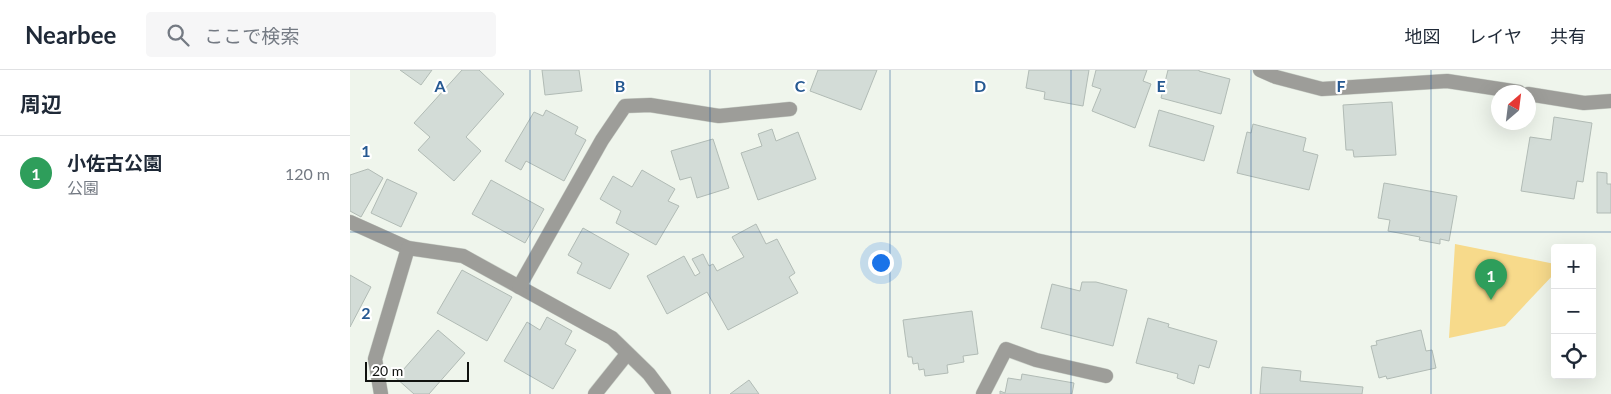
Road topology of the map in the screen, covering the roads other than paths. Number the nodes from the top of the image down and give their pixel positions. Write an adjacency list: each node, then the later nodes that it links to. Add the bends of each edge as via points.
1 (1260, 70): 2 (street)
2 (1278, 73): 3 (street, via 1322,89 1447,81)
3 (1491, 88)
4 (1536, 95): 5 (street, via 1584,103)
5 (1611, 101)
6 (790, 109): 9 (street, via 719,116 650,105 625,106 602,140)
7 (350, 222): 8 (street)
8 (408, 248): 9 (street, via 464,256); 12 (street, via 375,359)
9 (519, 287): 10 (street, via 612,338)
10 (628, 354): 13 (street); 14 (street)
11 (1106, 376): 15 (street, via 1036,360 1006,349)
12 (381, 394)
13 (595, 394)
14 (664, 394)
15 (983, 394)

